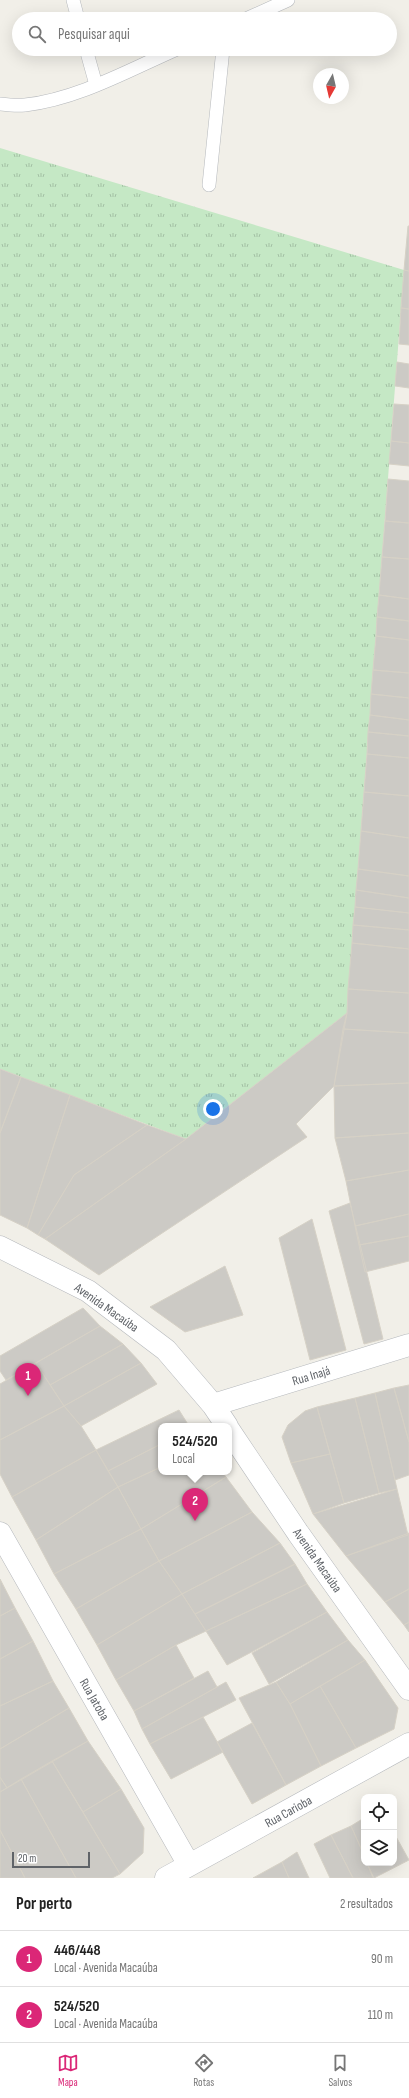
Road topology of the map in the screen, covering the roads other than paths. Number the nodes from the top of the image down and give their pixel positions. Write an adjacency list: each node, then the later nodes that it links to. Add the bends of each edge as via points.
1 (73, 0): 3 (lane)
2 (288, 0): 4 (lane)
3 (76, 12)
4 (261, 12)
5 (88, 56): 8 (lane)
6 (161, 56): 8 (lane)
7 (222, 56): 10 (lane)
8 (96, 85): 9 (lane, via 54,99 23,105)
9 (0, 104)
10 (209, 185)
11 (0, 1247): 13 (street, Avenida Macaúba, via 88,1291 166,1350)
12 (409, 1346): 13 (street, Rua Inajá)
13 (213, 1405): 14 (street, Avenida Macaúba)
14 (225, 1423)
15 (232, 1434): 17 (street, Avenida Macaúba, via 298,1533)
16 (0, 1534): 19 (street, Rua Jatoba)
17 (409, 1689)
18 (409, 1744): 19 (street, Rua Carioba)
19 (189, 1865): 20 (street, Rua Carioba)
20 (166, 1878)

